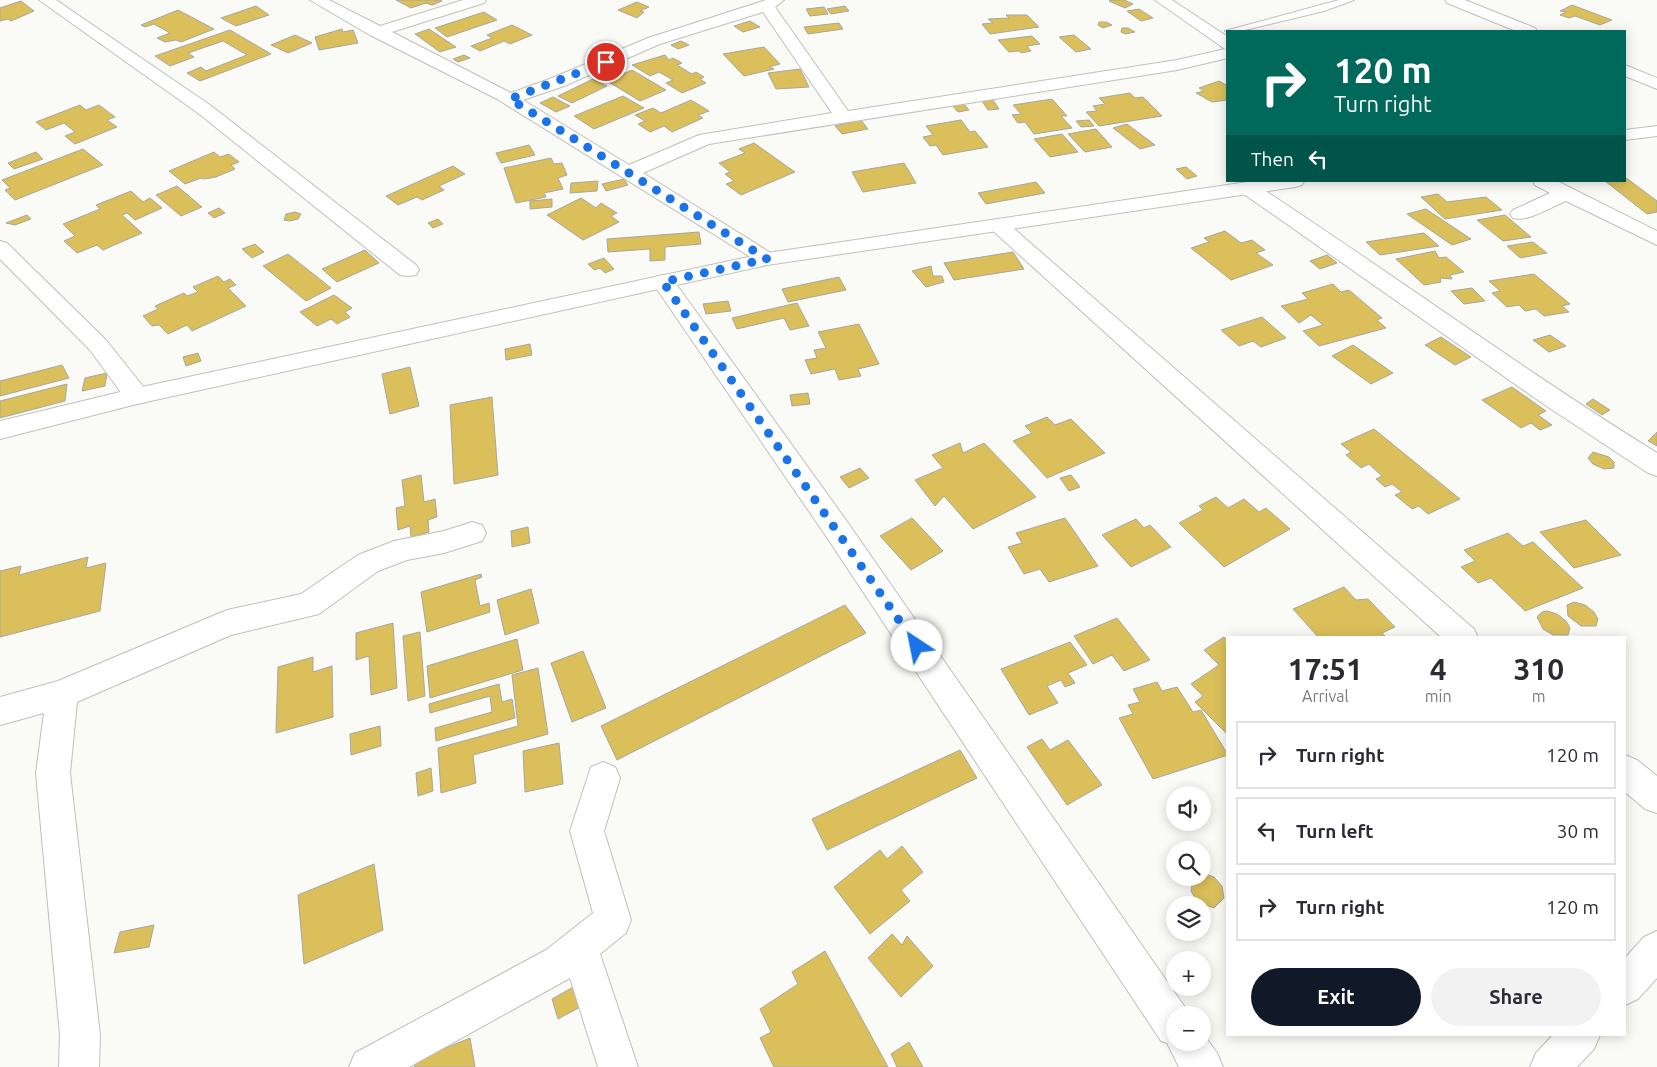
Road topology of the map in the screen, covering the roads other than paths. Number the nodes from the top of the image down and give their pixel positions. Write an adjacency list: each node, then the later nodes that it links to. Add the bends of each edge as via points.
1 (46, 0): 29 (street, via 204,109)
2 (317, 0): 10 (street)
3 (479, 0): 10 (street)
4 (1162, 0): 11 (street)
5 (1349, 0): 8 (lane)
6 (1452, 0): 9 (street)
7 (773, 2): 15 (street, via 654,42); 16 (street, via 767,6)
8 (1236, 30)
9 (1527, 30)
10 (376, 32): 15 (street)
11 (1223, 33)
12 (1226, 53): 16 (street, via 1177,65)
13 (1626, 70): 14 (street)
14 (1657, 84)
15 (510, 99): 19 (street)
16 (843, 117): 19 (street, via 705,140)
17 (1657, 131): 18 (street)
18 (1626, 135)
19 (628, 173): 28 (street)
20 (1289, 182): 22 (street)
21 (1544, 182): 23 (street)
22 (1248, 188): 25 (street); 33 (street)
23 (1566, 193): 24 (street); 26 (street)
24 (1520, 214)
25 (998, 225): 28 (street); 35 (street)
26 (1657, 239)
27 (0, 247): 31 (street, via 98,345)
28 (767, 259): 30 (street)
29 (408, 270)
30 (663, 282): 31 (street); 44 (street, via 838,531)
31 (137, 396): 32 (street)
32 (0, 430)
33 (1657, 466)
34 (472, 533): 36 (street, via 404,549 368,563 309,604 227,623)
35 (1461, 636)
36 (62, 694): 37 (street); 47 (street, via 54,773 80,1035)
37 (0, 712)
38 (1626, 772): 40 (street)
39 (603, 778): 41 (street, via 587,831 613,920)
40 (1657, 797)
41 (579, 948): 48 (street, via 559,963); 49 (street)
42 (1657, 950): 43 (street)
43 (1626, 985)
44 (1166, 1014)
45 (1579, 1036): 51 (street)
46 (1192, 1051): 50 (street)
47 (79, 1067)
48 (369, 1067)
49 (618, 1067)
50 (1203, 1067)
51 (1550, 1067)

